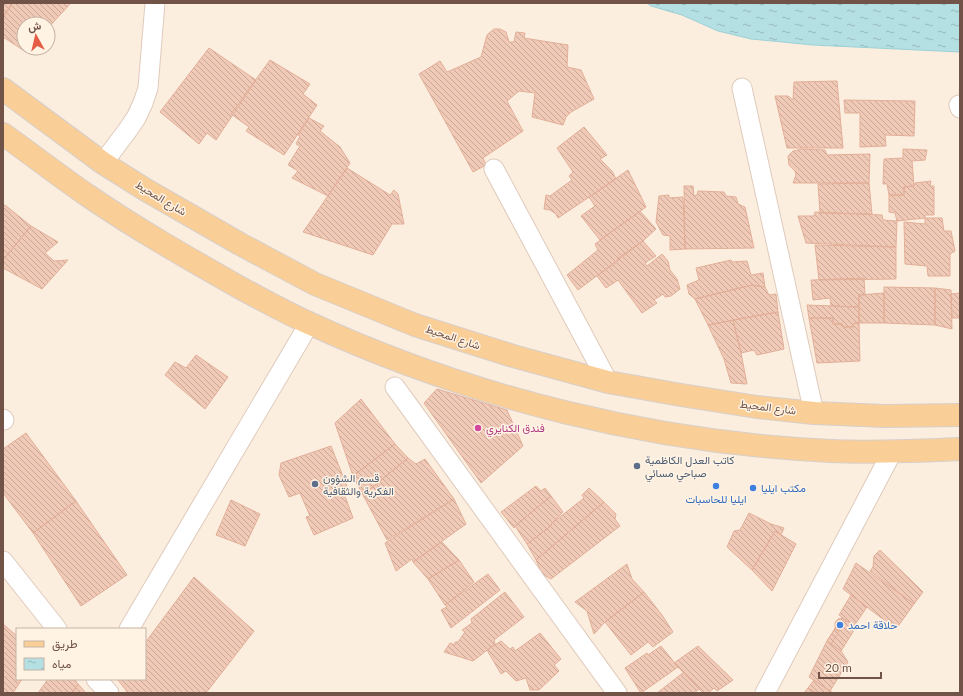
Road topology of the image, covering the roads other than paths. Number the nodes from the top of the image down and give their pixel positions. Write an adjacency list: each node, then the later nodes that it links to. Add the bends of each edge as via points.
1 (155, 3): 5 (street, via 148,88 136,118)
2 (742, 88): 10 (street)
3 (3, 89): 5 (main road, شارع المحيط)
4 (3, 134): 7 (main road, via 87,195 194,262)
5 (103, 163): 8 (main road, شارع المحيط, via 233,241 315,284 415,325)
6 (494, 169): 8 (street)
7 (310, 324): 13 (main road, via 398,361 524,401 600,421 681,436 757,445 830,451); 16 (street)
8 (608, 382): 10 (main road, شارع المحيط, via 758,407)
9 (395, 387): 17 (street)
10 (814, 413): 11 (main road, شارع المحيط, via 885,416)
11 (960, 415)
12 (960, 449): 13 (main road)
13 (892, 452): 18 (street)
14 (3, 561): 15 (street)
15 (56, 628)
16 (130, 628)
17 (617, 693)
18 (765, 693)

